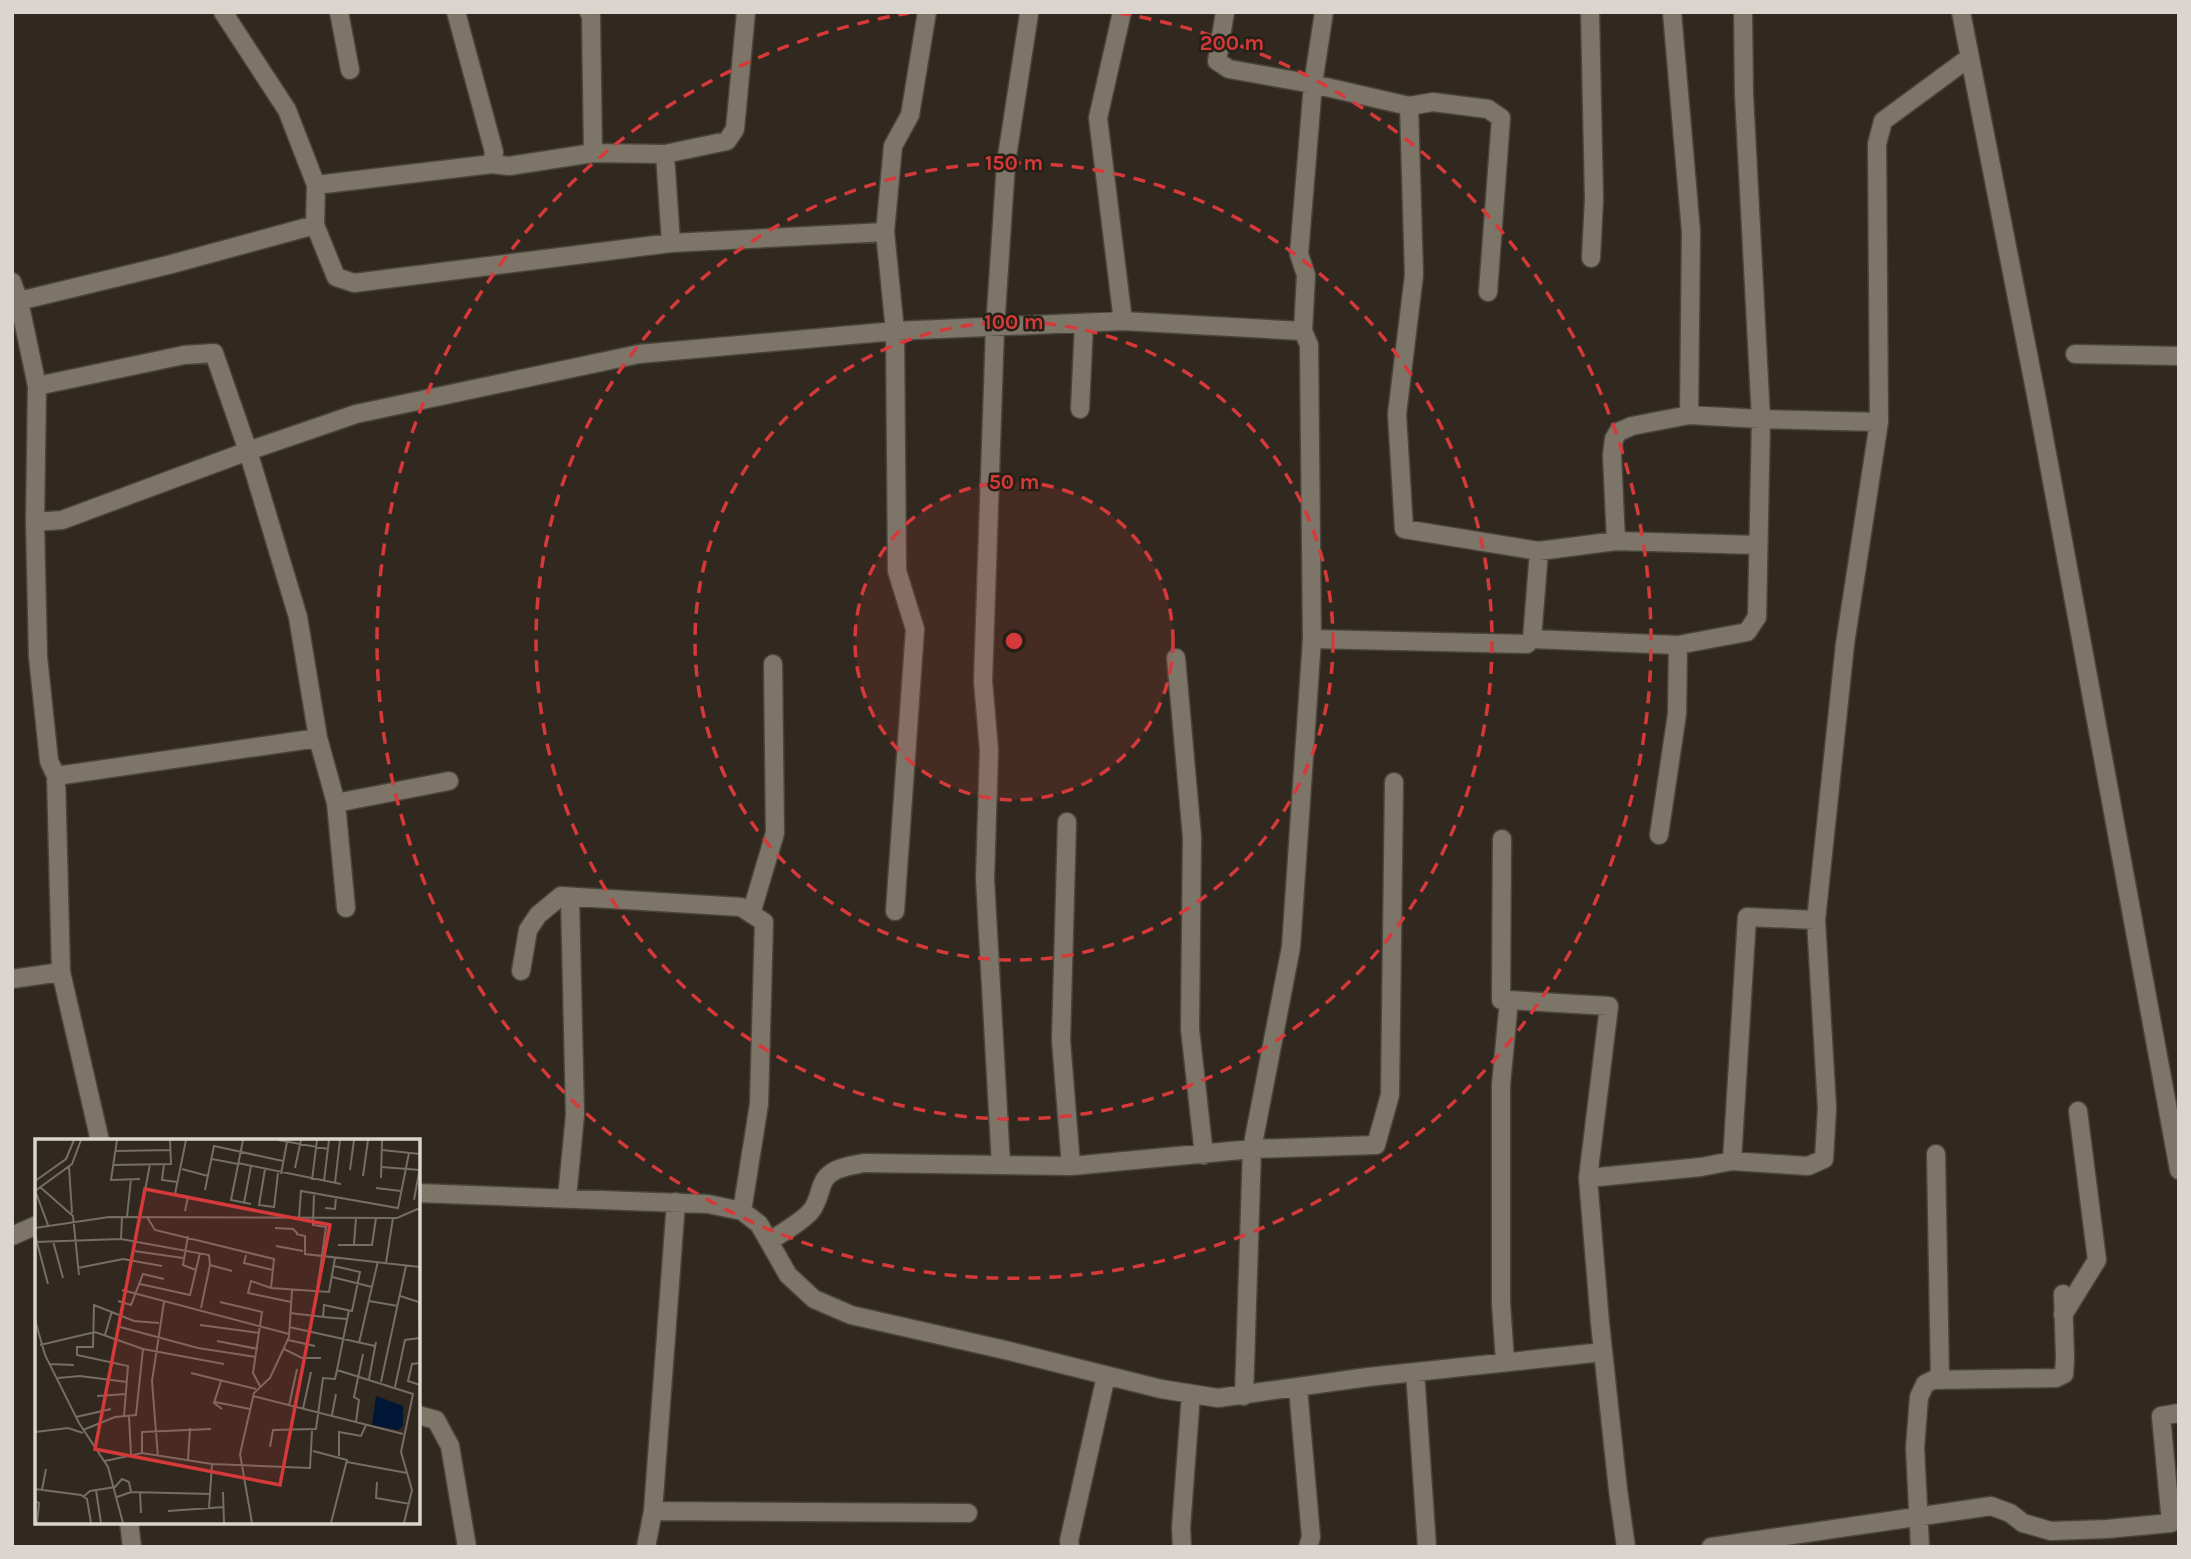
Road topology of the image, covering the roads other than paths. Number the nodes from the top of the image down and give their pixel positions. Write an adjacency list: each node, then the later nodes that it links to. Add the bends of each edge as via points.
1 (223, 12): 22 (street, via 287,110)
2 (339, 12): 16 (street)
3 (456, 12): 21 (street, via 494,152)
4 (589, 12): 19 (street)
5 (746, 12): 20 (street, via 735,129 727,141)
6 (927, 12): 24 (street, via 910,115 893,146)
7 (1122, 12): 30 (street, via 1098,118)
8 (1225, 12): 17 (street, via 1217,61 1229,69)
9 (1324, 12): 17 (street)
10 (1590, 12): 26 (street)
11 (1672, 12): 39 (street, via 1691,232)
12 (1742, 12): 40 (street)
13 (1961, 12): 15 (street)
14 (1029, 14): 32 (street, via 1006,163)
15 (1970, 57): 41 (street, via 1883,121 1877,144); 69 (street)
16 (350, 70)
17 (1313, 84): 18 (street); 34 (street, via 1299,254 1306,275)
18 (1409, 106): 28 (street, via 1433,102 1488,109 1501,118); 46 (street, via 1414,275 1397,414 1404,528)
19 (593, 153): 20 (street); 21 (street, via 509,166)
20 (664, 154): 25 (street)
21 (492, 164): 22 (street)
22 (316, 185): 23 (street)
23 (315, 225): 25 (street, via 336,277 354,283); 29 (street)
24 (885, 232): 25 (street); 33 (street)
25 (671, 243)
26 (1591, 258)
27 (12, 282): 29 (street)
28 (1488, 292)
29 (19, 301): 37 (street)
30 (1123, 321): 31 (street); 34 (street)
31 (1084, 323): 32 (street); 38 (street)
32 (995, 328): 33 (street); 76 (street, via 983,681 989,750 985,879)
33 (895, 331): 42 (street, via 639,354 356,414); 62 (street, via 897,571 915,629)
34 (1303, 331): 47 (street, via 1309,345)
35 (2075, 354): 36 (street)
36 (2179, 356)
37 (37, 386): 42 (street, via 184,355 214,353); 43 (street)
38 (1080, 409)
39 (1689, 415): 40 (street); 44 (street, via 1632,426 1614,439)
40 (1762, 419): 41 (street); 45 (street)
41 (1879, 422): 64 (street, via 1845,644)
42 (248, 451): 43 (street, via 62,520); 52 (street, via 298,617)
43 (35, 522): 53 (street, via 38,657 49,761)
44 (1616, 541): 45 (street); 46 (street)
45 (1757, 545): 49 (street, via 1757,617 1747,632)
46 (1539, 551): 48 (street)
47 (1312, 639): 48 (street, via 1527,644); 72 (street, via 1291,947)
48 (1532, 639): 49 (street)
49 (1678, 645): 58 (street, via 1677,714)
50 (1175, 658): 74 (street, via 1192,837 1190,1029)
51 (773, 664): 63 (street, via 775,833)
52 (318, 738): 53 (street); 56 (street)
53 (55, 776): 66 (street)
54 (449, 781): 56 (street)
55 (1394, 782): 72 (street, via 1390,1095 1376,1145)
56 (336, 803): 61 (street)
57 (1067, 822): 77 (street, via 1061,1040)
58 (1659, 835)
59 (1502, 839): 68 (street, via 1501,1000)
60 (570, 898): 63 (street, via 741,907); 65 (street, via 561,897 538,915 528,930); 81 (street, via 575,1115)
61 (346, 908)
62 (895, 912)
63 (751, 914): 83 (street, via 764,922 759,1104)
64 (1816, 920): 75 (street, via 1747,917); 75 (street, via 1827,1108 1824,1159 1808,1166)
65 (522, 971)
66 (61, 972): 67 (street); 71 (street)
67 (12, 979)
68 (1509, 1000): 79 (street, via 1609,1006); 90 (street, via 1501,1109)
69 (2171, 1081): 78 (street)
70 (2078, 1111): 88 (street, via 2097,1260)
71 (100, 1139)
72 (1252, 1149): 74 (street); 96 (street)
73 (1936, 1154): 93 (street)
74 (1204, 1155): 77 (street)
75 (1732, 1161): 79 (street)
76 (1001, 1165): 77 (street); 86 (street, via 864,1163 840,1168 823,1182 811,1212)
77 (1071, 1166)
78 (2179, 1170)
79 (1588, 1178): 89 (street)
80 (420, 1193): 81 (street)
81 (568, 1198): 82 (street)
82 (676, 1202): 83 (street); 99 (street)
83 (743, 1211): 86 (street)
84 (35, 1226): 85 (street)
85 (12, 1236)
86 (770, 1241): 92 (street, via 788,1275 814,1299 851,1315)
87 (2063, 1294): 88 (street)
88 (2063, 1315): 93 (street, via 2064,1374 2056,1378)
89 (1604, 1352): 90 (street); 110 (street)
90 (1505, 1361): 91 (street)
91 (1415, 1372): 94 (street); 109 (street)
92 (1106, 1376): 95 (street); 106 (street)
93 (1940, 1380): 101 (street, via 1925,1384 1919,1397 1915,1448)
94 (1298, 1388): 96 (street); 108 (street, via 1311,1537)
95 (1191, 1394): 96 (street); 107 (street)
96 (1244, 1395)
97 (2179, 1413): 101 (street, via 2161,1416 2171,1523 2051,1531 1991,1506)
98 (420, 1416): 104 (street, via 436,1420 450,1446)
99 (653, 1511): 100 (street); 105 (street)
100 (968, 1513)
101 (1919, 1517): 111 (street); 112 (street)
102 (129, 1524): 103 (street)
103 (132, 1547)
104 (467, 1547)
105 (646, 1547)
106 (1070, 1547)
107 (1182, 1547)
108 (1308, 1547)
109 (1427, 1547)
110 (1626, 1547)
111 (1711, 1547)
112 (1920, 1547)

